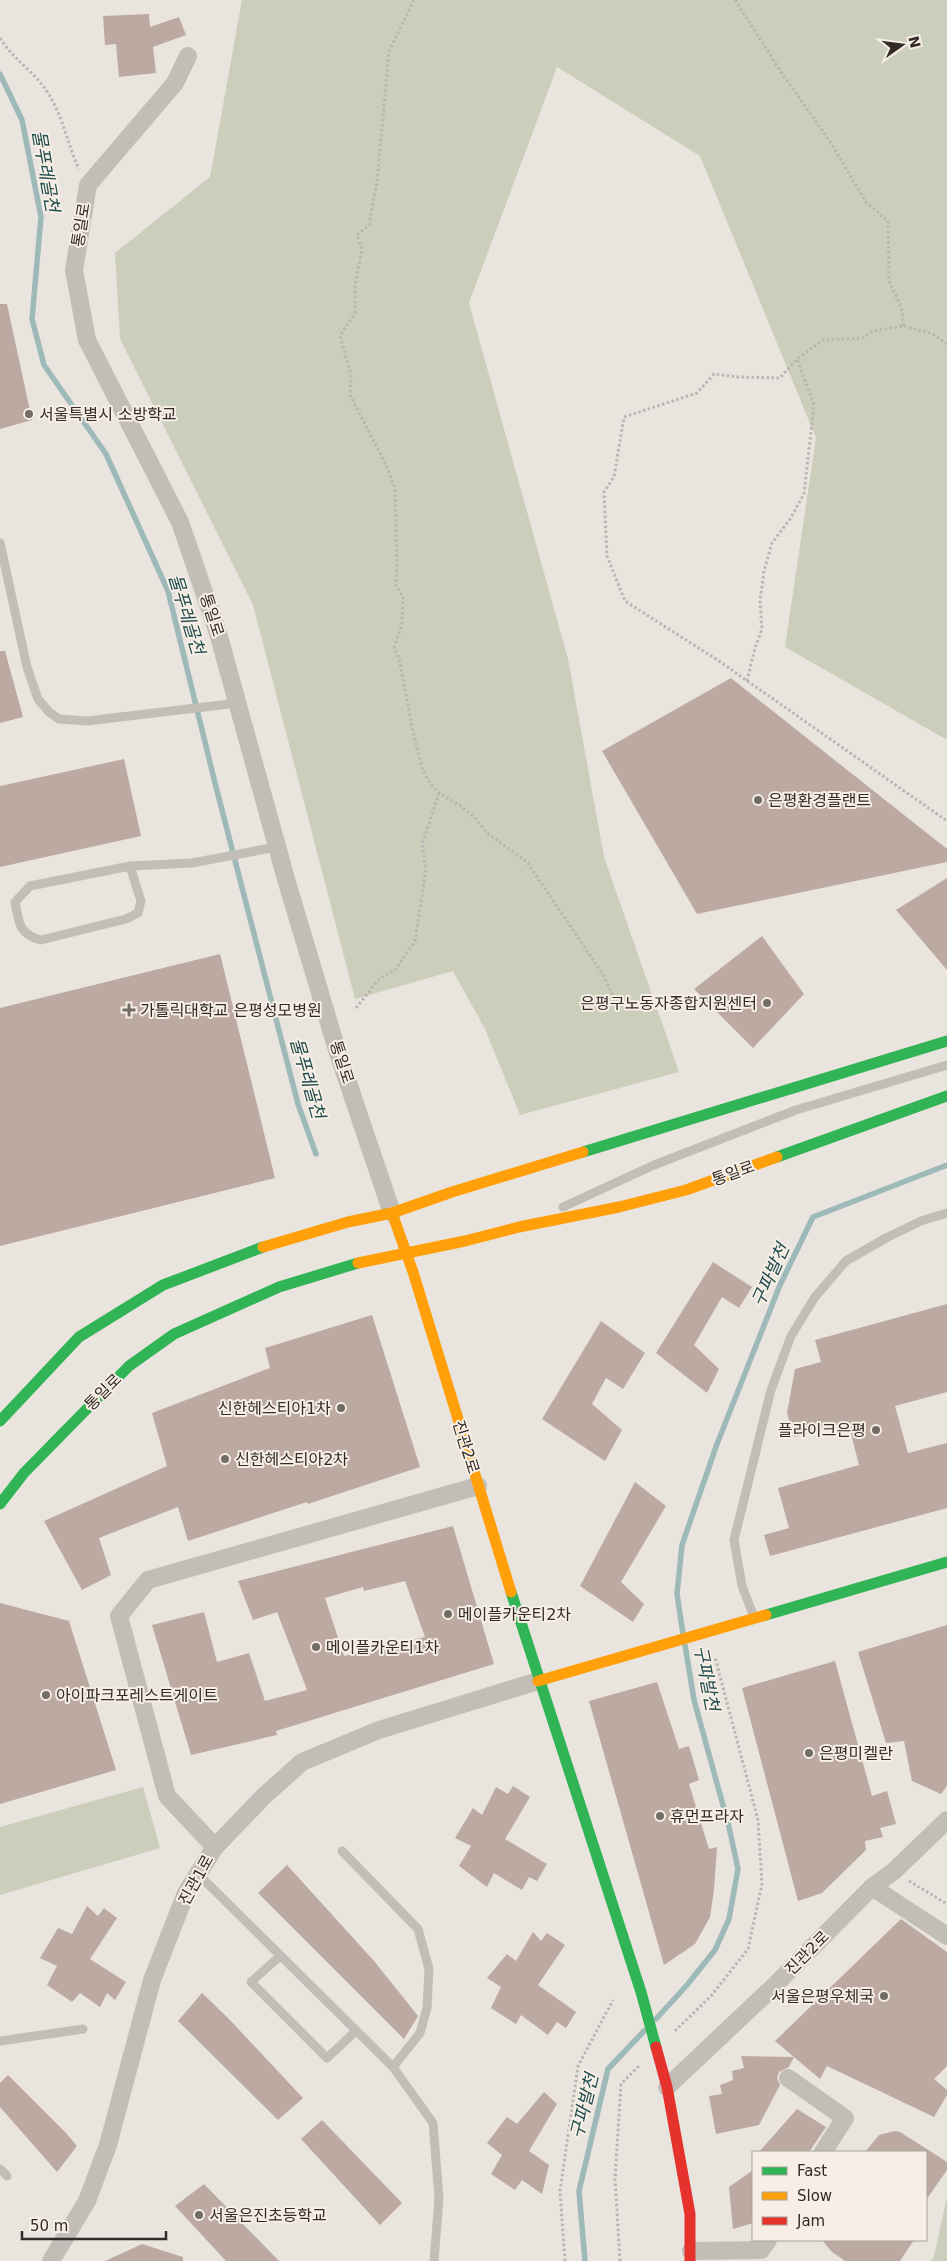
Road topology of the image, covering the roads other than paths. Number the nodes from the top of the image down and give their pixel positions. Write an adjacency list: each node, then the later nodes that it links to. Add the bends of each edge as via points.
1 (188, 56): 3 (street, 통일로, via 174,83 88,185 74,270 87,340 180,522)
2 (0, 543): 3 (lane, via 27,667 38,699 59,719 87,721)
3 (238, 703): 4 (street, 통일로)
4 (268, 848): 5 (lane, via 192,863); 11 (street, 통일로)
5 (130, 866): 5 (lane, via 30,886 15,902 20,926 29,937 41,940 126,919 138,913 141,901)
6 (947, 1041): 8 (main road)
7 (947, 1045): 8 (lane)
8 (927, 1048): 11 (main road)
9 (947, 1065): 13 (lane, via 796,1110 654,1165)
10 (947, 1096): 13 (main road, 통일로, via 686,1190)
11 (392, 1213): 14 (main road, 진관2로); 15 (main road, via 266,1246 163,1285 79,1337)
12 (947, 1213): 19 (lane, via 921,1221 846,1261 815,1297 791,1336 771,1390 734,1540 742,1586)
13 (519, 1227): 14 (main road, 통일로)
14 (406, 1252): 16 (main road, 진관2로); 17 (main road, 통일로, via 279,1287 174,1334 128,1366 24,1473)
15 (0, 1421)
16 (478, 1486): 20 (main road, 진관2로); 22 (street, via 148,1580 119,1616 167,1796)
17 (0, 1504)
18 (947, 1562): 19 (main road)
19 (755, 1620): 20 (main road)
20 (538, 1682): 22 (street, 진관1로, via 379,1730 302,1762); 33 (main road, 진관2로, via 640,1992)
21 (947, 1820): 25 (street, 진관2로, via 894,1871)
22 (215, 1847): 24 (street, 진관1로)
23 (342, 1851): 31 (lane, via 418,1929 429,1969 427,2008 420,2033)
24 (197, 1873): 27 (lane); 39 (street, 진관1로, via 152,1980 108,2145 87,2201)
25 (872, 1887): 26 (street); 33 (street, 진관2로, via 773,1988)
26 (947, 1936)
27 (280, 1956): 29 (lane); 29 (lane, via 251,1982 327,2058)
28 (83, 2029): 30 (lane)
29 (356, 2032): 31 (lane)
30 (1, 2037)
31 (393, 2067): 40 (lane, via 433,2123 439,2198)
32 (788, 2078): 34 (street, via 845,2118)
33 (667, 2087): 38 (main road, via 690,2214)
34 (824, 2151)
35 (0, 2169): 36 (lane)
36 (7, 2176)
37 (767, 2241): 38 (street, via 761,2250)
38 (691, 2256)
39 (51, 2261)
40 (434, 2261)

